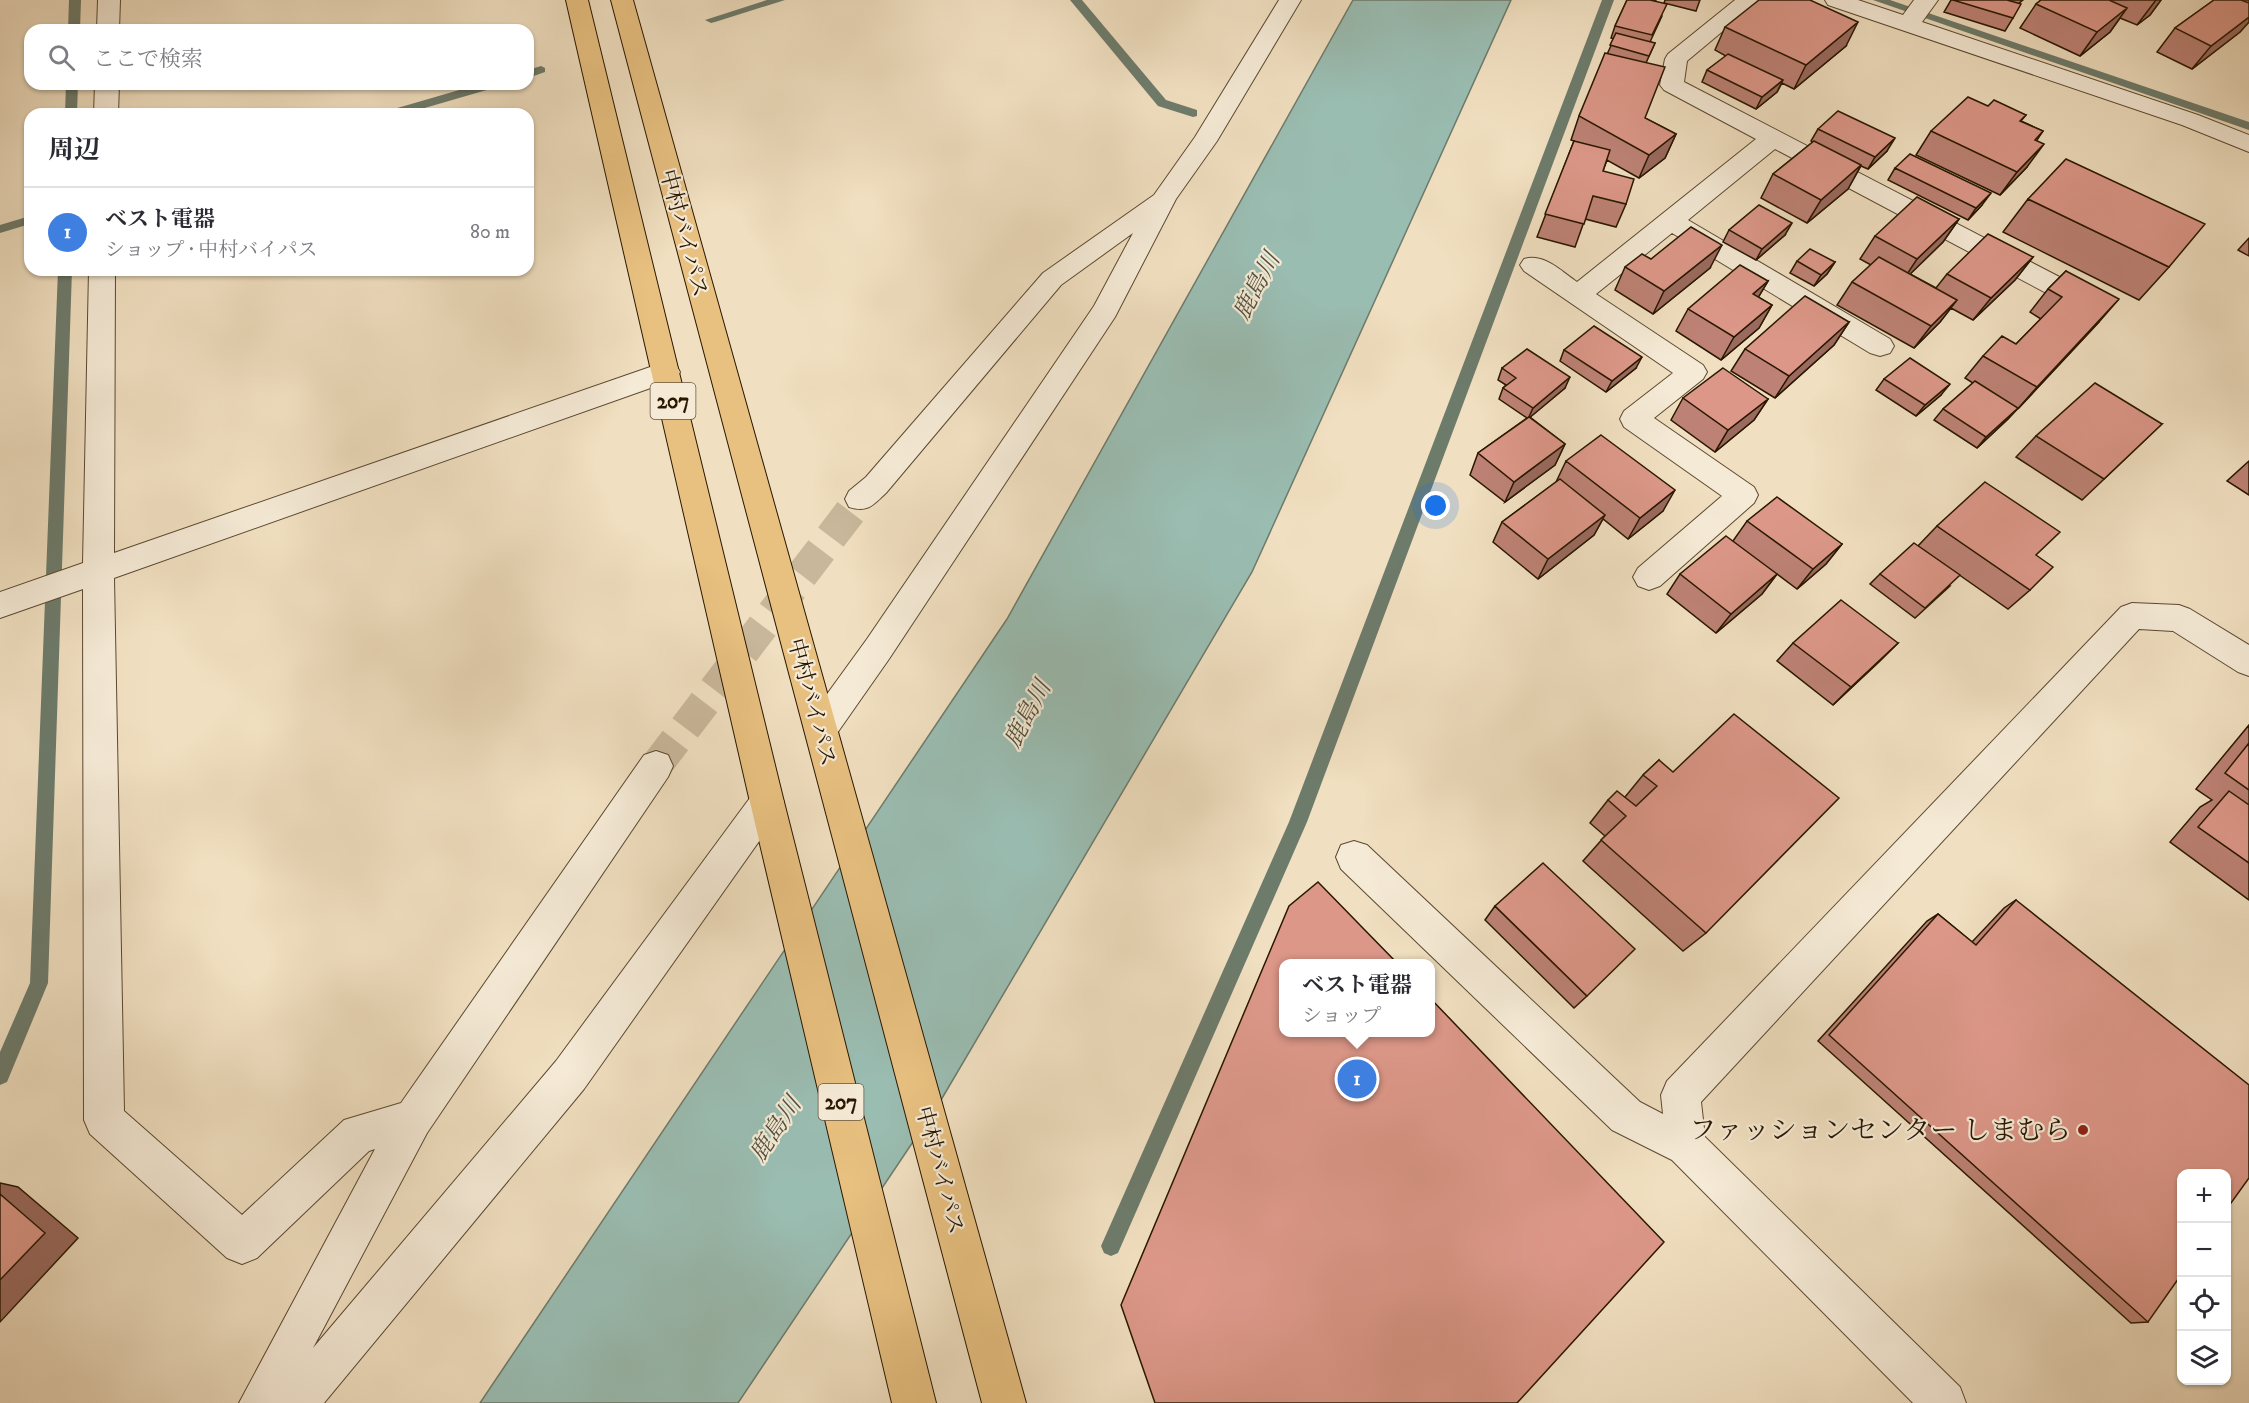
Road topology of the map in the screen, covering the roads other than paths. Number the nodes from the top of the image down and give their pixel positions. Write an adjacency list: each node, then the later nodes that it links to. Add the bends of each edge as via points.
1 (109, 0): 8 (street)
2 (577, 0): 20 (highway, 207)
3 (622, 0): 26 (highway, 中村バイパス / 207)
4 (1290, 0): 13 (street, via 1205,141)
5 (1749, 0): 11 (street, via 1676,59 1672,84)
6 (1836, 0): 7 (street)
7 (1918, 11): 12 (street)
8 (108, 24)
9 (107, 90): 10 (street)
10 (106, 108)
11 (1773, 138): 14 (street); 18 (street)
12 (2249, 144)
13 (1165, 197): 21 (street, via 1052,279); 26 (street, via 1105,310)
14 (1671, 220): 17 (street); 19 (street)
15 (1533, 265): 17 (street)
16 (102, 276): 22 (street)
17 (1578, 295): 23 (street, via 1693,372 1634,419 1743,495)
18 (2103, 311)
19 (1880, 346)
20 (666, 372): 22 (street); 28 (highway, 207)
21 (860, 500)
22 (98, 570): 24 (street); 30 (street, via 104,1120 242,1243 358,1134)
23 (1649, 577)
24 (6, 602)
25 (2249, 662): 31 (street, via 2179,618 2132,616 1681,1095)
26 (821, 729): 35 (highway, 中村バイパス / 207)
27 (656, 766): 30 (street)
28 (767, 802): 33 (street, via 570,1075); 34 (highway, 207)
29 (1354, 857): 31 (street, via 1626,1116)
30 (413, 1119): 32 (street)
31 (1686, 1146): 36 (street)
32 (261, 1403)
33 (296, 1403)
34 (914, 1403)
35 (1005, 1403)
36 (1944, 1403)

